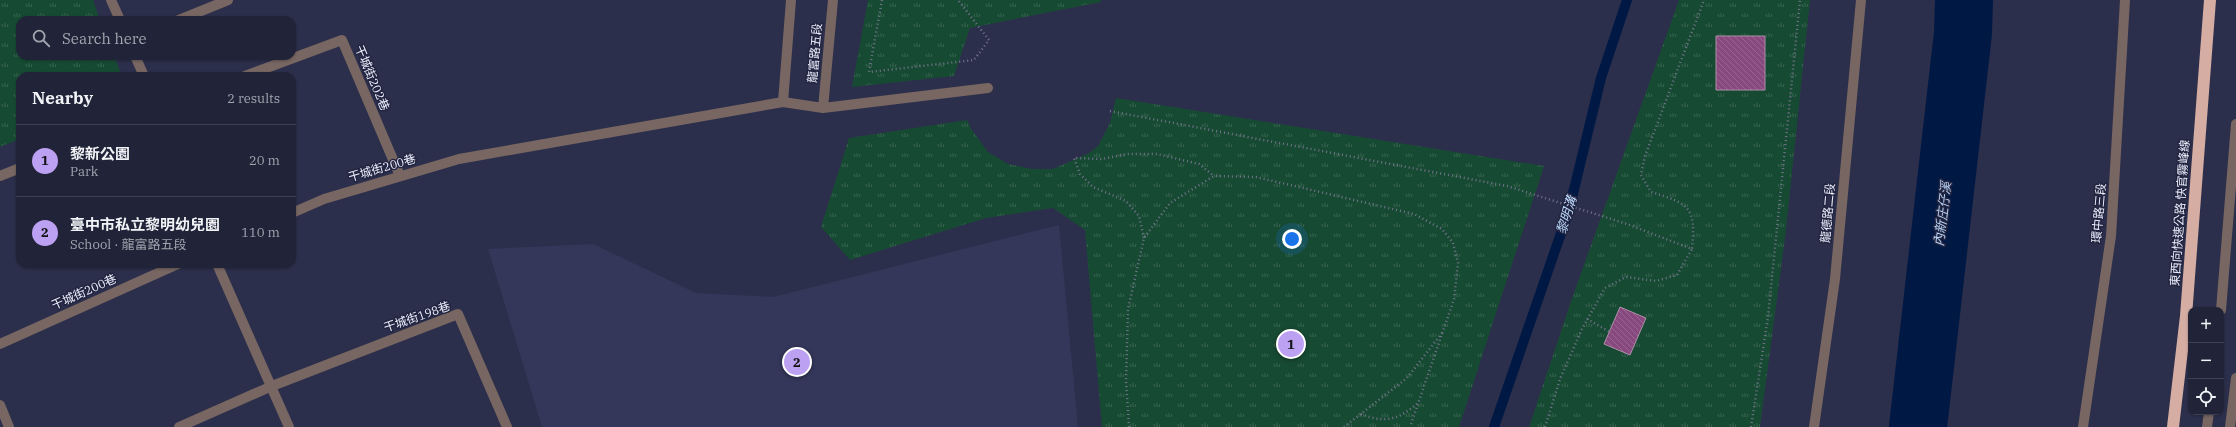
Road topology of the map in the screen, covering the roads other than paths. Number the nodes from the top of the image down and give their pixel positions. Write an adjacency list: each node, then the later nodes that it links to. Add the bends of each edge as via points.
1 (112, 0): 8 (street)
2 (228, 0): 9 (street)
3 (792, 0): 16 (street)
4 (833, 0): 17 (street, 龍富路五段)
5 (1861, 0): 35 (street, 龍德路二段, via 1835,279)
6 (2125, 0): 36 (street, 環中路三段, via 2111,236)
7 (2210, 0): 37 (highway, 東西向快速公路 快官霧峰線, via 2186,316)
8 (118, 16)
9 (189, 16)
10 (296, 57): 21 (street, 干城街202巷, via 342,40)
11 (137, 60): 13 (street)
12 (288, 60): 14 (street, 干城街202巷)
13 (142, 72)
14 (256, 72)
15 (988, 88): 17 (street, 干城街200巷)
16 (783, 102): 17 (street, 干城街200巷); 21 (street, 干城街200巷, via 459,159)
17 (823, 108)
18 (2236, 124): 25 (street)
19 (16, 170): 20 (street)
20 (0, 176)
21 (400, 176): 22 (street, 干城街200巷, via 324,199)
22 (296, 211)
23 (169, 268): 26 (street, 干城街200巷)
24 (219, 268): 28 (street)
25 (2221, 307)
26 (0, 344)
27 (2236, 378): 39 (street)
28 (272, 386): 32 (street, 干城街198巷); 33 (street); 34 (street, 干城街198巷, via 458,314)
29 (0, 405): 31 (street)
30 (2209, 415): 38 (street)
31 (9, 427)
32 (179, 427)
33 (289, 427)
34 (506, 427)
35 (1814, 427)
36 (2083, 427)
37 (2173, 427)
38 (2207, 427)
39 (2230, 427)

